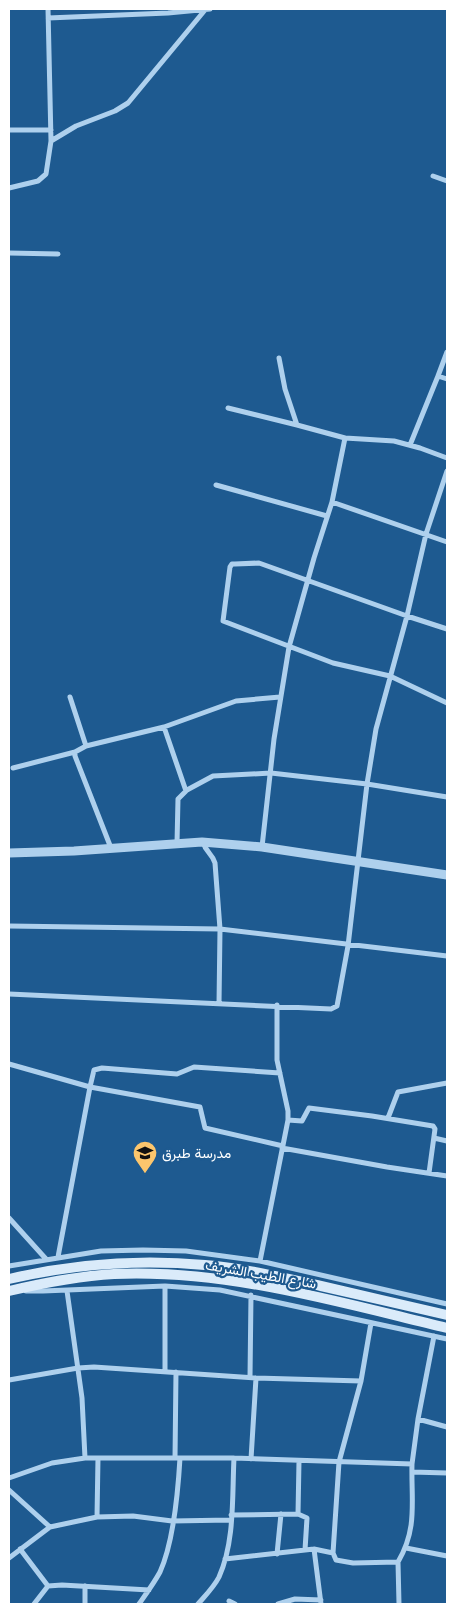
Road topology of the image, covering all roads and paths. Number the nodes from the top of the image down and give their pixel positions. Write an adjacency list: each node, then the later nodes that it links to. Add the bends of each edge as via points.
1 (48, 9): 3 (street)
2 (208, 9): 3 (street); 6 (street, via 122,108 76,126)
3 (48, 18): 5 (street)
4 (9, 130): 5 (street)
5 (50, 130): 6 (street)
6 (50, 141): 9 (street, via 46,174 38,181)
7 (432, 176): 8 (street)
8 (447, 181)
9 (9, 188)
10 (9, 253): 11 (street)
11 (58, 254)
12 (447, 352): 14 (street)
13 (279, 358): 17 (street)
14 (438, 376): 15 (street); 19 (street)
15 (447, 379)
16 (228, 408): 17 (street)
17 (297, 425): 18 (street)
18 (346, 438): 19 (street); 23 (street)
19 (410, 445): 20 (street)
20 (447, 458)
21 (447, 471): 25 (street)
22 (216, 485): 24 (street)
23 (332, 502): 24 (street); 25 (street)
24 (327, 516): 27 (street)
25 (426, 534): 26 (street); 28 (street)
26 (447, 542)
27 (308, 580): 28 (street); 30 (street); 30 (street, via 256,563 232,564 230,567 223,620)
28 (407, 616): 29 (street); 31 (street)
29 (447, 629)
30 (289, 647): 31 (street, via 339,664); 33 (street)
31 (390, 676): 34 (street); 40 (street, via 376,729)
32 (70, 697): 36 (street)
33 (280, 697): 35 (street, via 236,701); 39 (street)
34 (447, 703)
35 (164, 727): 36 (street); 41 (street)
36 (86, 746): 37 (street)
37 (75, 752): 38 (street); 46 (street)
38 (13, 768)
39 (271, 773): 40 (street); 41 (street, via 213,776); 45 (street)
40 (367, 784): 42 (street); 48 (street)
41 (186, 791): 44 (street, via 178,800)
42 (447, 797)
43 (202, 842): 44 (street); 45 (street); 51 (street, via 215,863)
44 (176, 843): 46 (street)
45 (262, 847): 48 (street)
46 (111, 848): 47 (street)
47 (9, 853)
48 (357, 861): 49 (street); 52 (street)
49 (447, 875)
50 (9, 926): 51 (street)
51 (220, 929): 52 (street); 55 (street)
52 (348, 946): 53 (street); 56 (street, via 337,1006 331,1009)
53 (447, 956)
54 (9, 994): 55 (street)
55 (219, 1004): 56 (street)
56 (277, 1006): 58 (street)
57 (9, 1064): 60 (street)
58 (280, 1074): 60 (street, via 194,1067 177,1074 98,1068 94,1070); 62 (street)
59 (447, 1083): 61 (street, via 401,1090 395,1096)
60 (90, 1087): 65 (street, via 200,1107 205,1128); 69 (street)
61 (388, 1118): 62 (street, via 309,1108 302,1121); 63 (street, via 433,1126)
62 (288, 1120): 65 (street)
63 (434, 1138): 64 (street); 66 (street)
64 (447, 1141)
65 (283, 1147): 66 (street); 71 (street)
66 (429, 1173): 67 (street)
67 (447, 1176)
68 (9, 1218): 70 (street)
69 (58, 1257): 70 (street); 71 (street, via 101,1251 162,1250)
70 (46, 1259): 72 (street)
71 (260, 1261): 78 (street)
72 (9, 1266)
73 (9, 1279): 79 (main road, شارع الطيب الشريف, via 95,1265 205,1265 275,1276)
74 (165, 1286): 76 (street); 77 (street); 85 (street)
75 (12, 1290): 76 (street); 81 (main road, شارع الطيب الشريف, via 113,1274 195,1276 263,1286)
76 (67, 1291): 84 (street)
77 (251, 1295): 80 (street); 87 (street)
78 (447, 1304)
79 (447, 1315)
80 (371, 1323): 82 (street); 90 (street)
81 (447, 1328)
82 (434, 1336): 83 (street); 91 (street)
83 (447, 1339)
84 (78, 1368): 85 (street); 89 (street); 93 (street)
85 (165, 1372): 86 (street)
86 (176, 1372): 87 (street); 95 (street)
87 (250, 1376): 88 (street)
88 (256, 1378): 90 (street); 97 (street)
89 (9, 1380)
90 (362, 1381): 99 (street)
91 (418, 1419): 92 (street); 100 (street)
92 (447, 1427)
93 (85, 1458): 94 (street); 103 (street, via 52,1463)
94 (98, 1458): 95 (street); 107 (street)
95 (177, 1458): 96 (street); 109 (street, via 179,1482)
96 (234, 1458): 97 (street); 108 (street)
97 (251, 1459): 98 (street)
98 (300, 1461): 99 (street); 106 (street)
99 (339, 1462): 100 (street); 115 (street)
100 (412, 1464): 101 (street)
101 (412, 1472): 102 (street); 111 (street, via 412,1523)
102 (447, 1473)
103 (9, 1478)
104 (9, 1490): 110 (street)
105 (281, 1514): 106 (street); 108 (street); 116 (street)
106 (298, 1514): 114 (street, via 307,1518)
107 (97, 1517): 109 (street, via 133,1516); 110 (street)
108 (230, 1517): 109 (street); 119 (street)
109 (172, 1521): 123 (street, via 160,1571)
110 (50, 1527): 112 (street)
111 (406, 1548): 117 (street); 120 (street)
112 (20, 1549): 118 (street); 121 (street)
113 (314, 1549): 114 (street); 115 (street); 125 (street)
114 (305, 1550): 116 (street)
115 (333, 1553): 120 (street, via 336,1560 353,1563)
116 (276, 1554): 119 (street)
117 (447, 1556)
118 (9, 1558)
119 (225, 1559): 129 (street, via 218,1578)
120 (398, 1562): 132 (street)
121 (48, 1586): 122 (street); 126 (street)
122 (85, 1586): 123 (street); 127 (street)
123 (149, 1590): 128 (street)
124 (229, 1601): 130 (street)
125 (321, 1602): 131 (street, via 295,1599)
126 (34, 1604)
127 (86, 1604)
128 (139, 1604)
129 (198, 1604)
130 (235, 1604)
131 (278, 1604)
132 (399, 1604)

